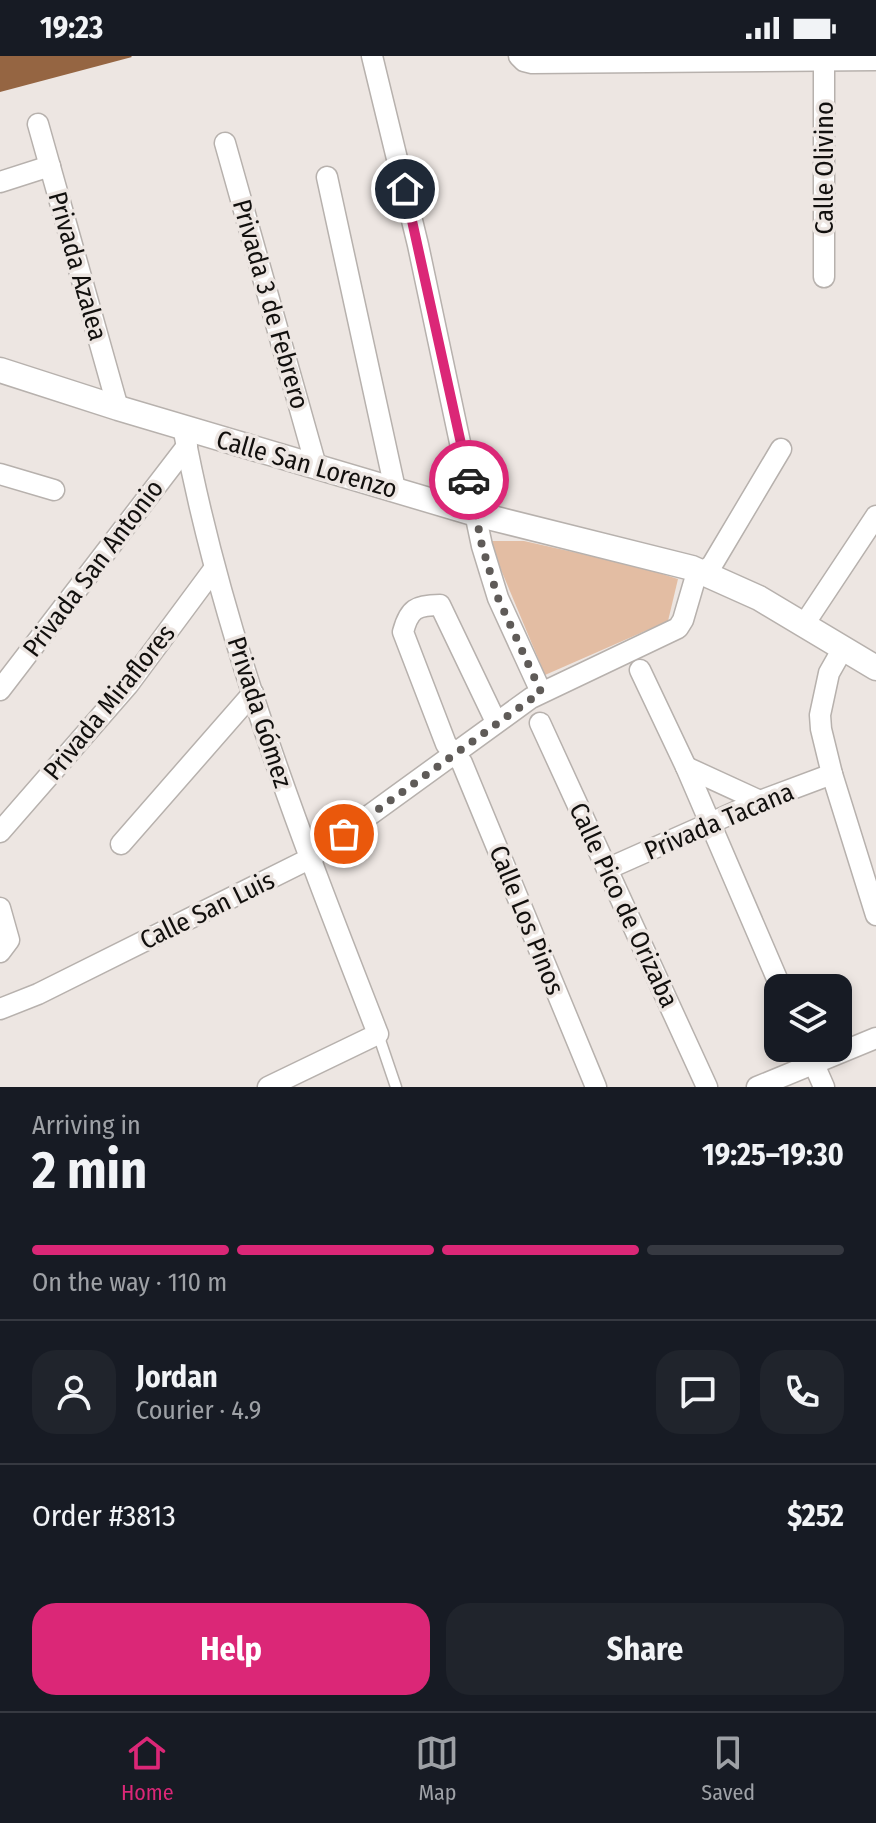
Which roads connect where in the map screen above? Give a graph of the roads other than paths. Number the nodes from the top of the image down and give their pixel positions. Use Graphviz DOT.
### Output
graph roads {
  1 [pos="372,56"];
  2 [pos="824,58"];
  3 [pos="522,59"];
  4 [pos="648,59"];
  5 [pos="876,60"];
  6 [pos="38,124"];
  7 [pos="225,143"];
  8 [pos="50,166"];
  9 [pos="327,177"];
  10 [pos="0,182"];
  11 [pos="824,277"];
  12 [pos="0,370"];
  13 [pos="118,408"];
  14 [pos="185,437"];
  15 [pos="781,449"];
  16 [pos="316,466"];
  17 [pos="0,474"];
  18 [pos="395,489"];
  19 [pos="54,490"];
  20 [pos="476,514"];
  21 [pos="876,516"];
  22 [pos="214,569"];
  23 [pos="703,572"];
  24 [pos="803,626"];
  25 [pos="842,650"];
  26 [pos="876,668"];
  27 [pos="640,670"];
  28 [pos="0,690"];
  29 [pos="541,692"];
  30 [pos="253,693"];
  31 [pos="496,722"];
  32 [pos="540,723"];
  33 [pos="455,754"];
  34 [pos="686,767"];
  35 [pos="832,774"];
  36 [pos="760,801"];
  37 [pos="709,824"];
  38 [pos="0,832"];
  39 [pos="121,844"];
  40 [pos="309,859"];
  41 [pos="607,869"];
  42 [pos="0,908"];
  43 [pos="876,915"];
  44 [pos="4,948"];
  45 [pos="775,974"];
  46 [pos="0,1009"];
  47 [pos="378,1034"];
  48 [pos="876,1038"];
  49 [pos="852,1045"];
  50 [pos="800,1062"];
  51 [pos="813,1062"];
  52 [pos="268,1087"];
  53 [pos="396,1087"];
  54 [pos="596,1087"];
  55 [pos="707,1087"];
  56 [pos="757,1087"];
  57 [pos="824,1087"];
  1 -- 20 [label="street"];
  2 -- 4 [label="street"];
  2 -- 5 [label="street"];
  2 -- 11 [label="street, Calle Olivino"];
  3 -- 4 [label="street"];
  6 -- 8 [label="street, Privada Azalea"];
  7 -- 16 [label="street, Privada 3 de Febrero"];
  8 -- 10 [label="street"];
  8 -- 13 [label="street, Privada Azalea"];
  9 -- 18 [label="street"];
  12 -- 13 [label="street, Calle San Lorenzo"];
  13 -- 14 [label="street, Calle San Lorenzo"];
  14 -- 16 [label="street, Calle San Lorenzo"];
  14 -- 22 [label="street, Privada Gómez"];
  14 -- 28 [label="street, Privada San Antonio"];
  15 -- 23 [label="street, Calle San Luis"];
  16 -- 18 [label="street, Calle San Lorenzo"];
  17 -- 19 [label="street"];
  18 -- 20 [label="street, Calle San Lorenzo"];
  20 -- 23 [label="street, Calle San Lorenzo"];
  20 -- 29 [label="street"];
  21 -- 24 [label="street"];
  22 -- 30 [label="street, Privada Gómez"];
  22 -- 38 [label="street, Privada Miraflores"];
  23 -- 24 [label="street, Calle San Lorenzo"];
  23 -- 29 [label="street, Calle San Luis"];
  24 -- 25 [label="street, Calle San Lorenzo"];
  25 -- 26 [label="street, Calle San Lorenzo"];
  25 -- 35 [label="street"];
  27 -- 34 [label="street"];
  29 -- 31 [label="street, Calle San Luis"];
  30 -- 39 [label="street"];
  30 -- 40 [label="street, Privada Gómez"];
  31 -- 33 [label="street, Calle San Luis"];
  31 -- 33 [label="street, Calle Los Pinos"];
  32 -- 41 [label="street, Calle Pico de Orizaba"];
  33 -- 40 [label="street, Calle San Luis"];
  33 -- 54 [label="street, Calle Los Pinos"];
  34 -- 36 [label="street"];
  34 -- 37 [label="street"];
  35 -- 36 [label="street, Privada Tacana"];
  35 -- 43 [label="street"];
  36 -- 37 [label="street, Privada Tacana"];
  37 -- 41 [label="street, Privada Tacana"];
  37 -- 45 [label="street"];
  40 -- 46 [label="street, Calle San Luis"];
  40 -- 47 [label="street, Privada Gómez"];
  41 -- 55 [label="street, Calle Pico de Orizaba"];
  42 -- 44 [label="street"];
  47 -- 52 [label="street"];
  47 -- 53 [label="lane, Privada Gómez"];
  48 -- 49 [label="street"];
  50 -- 56 [label="street"];
  51 -- 57 [label="street"];
}
